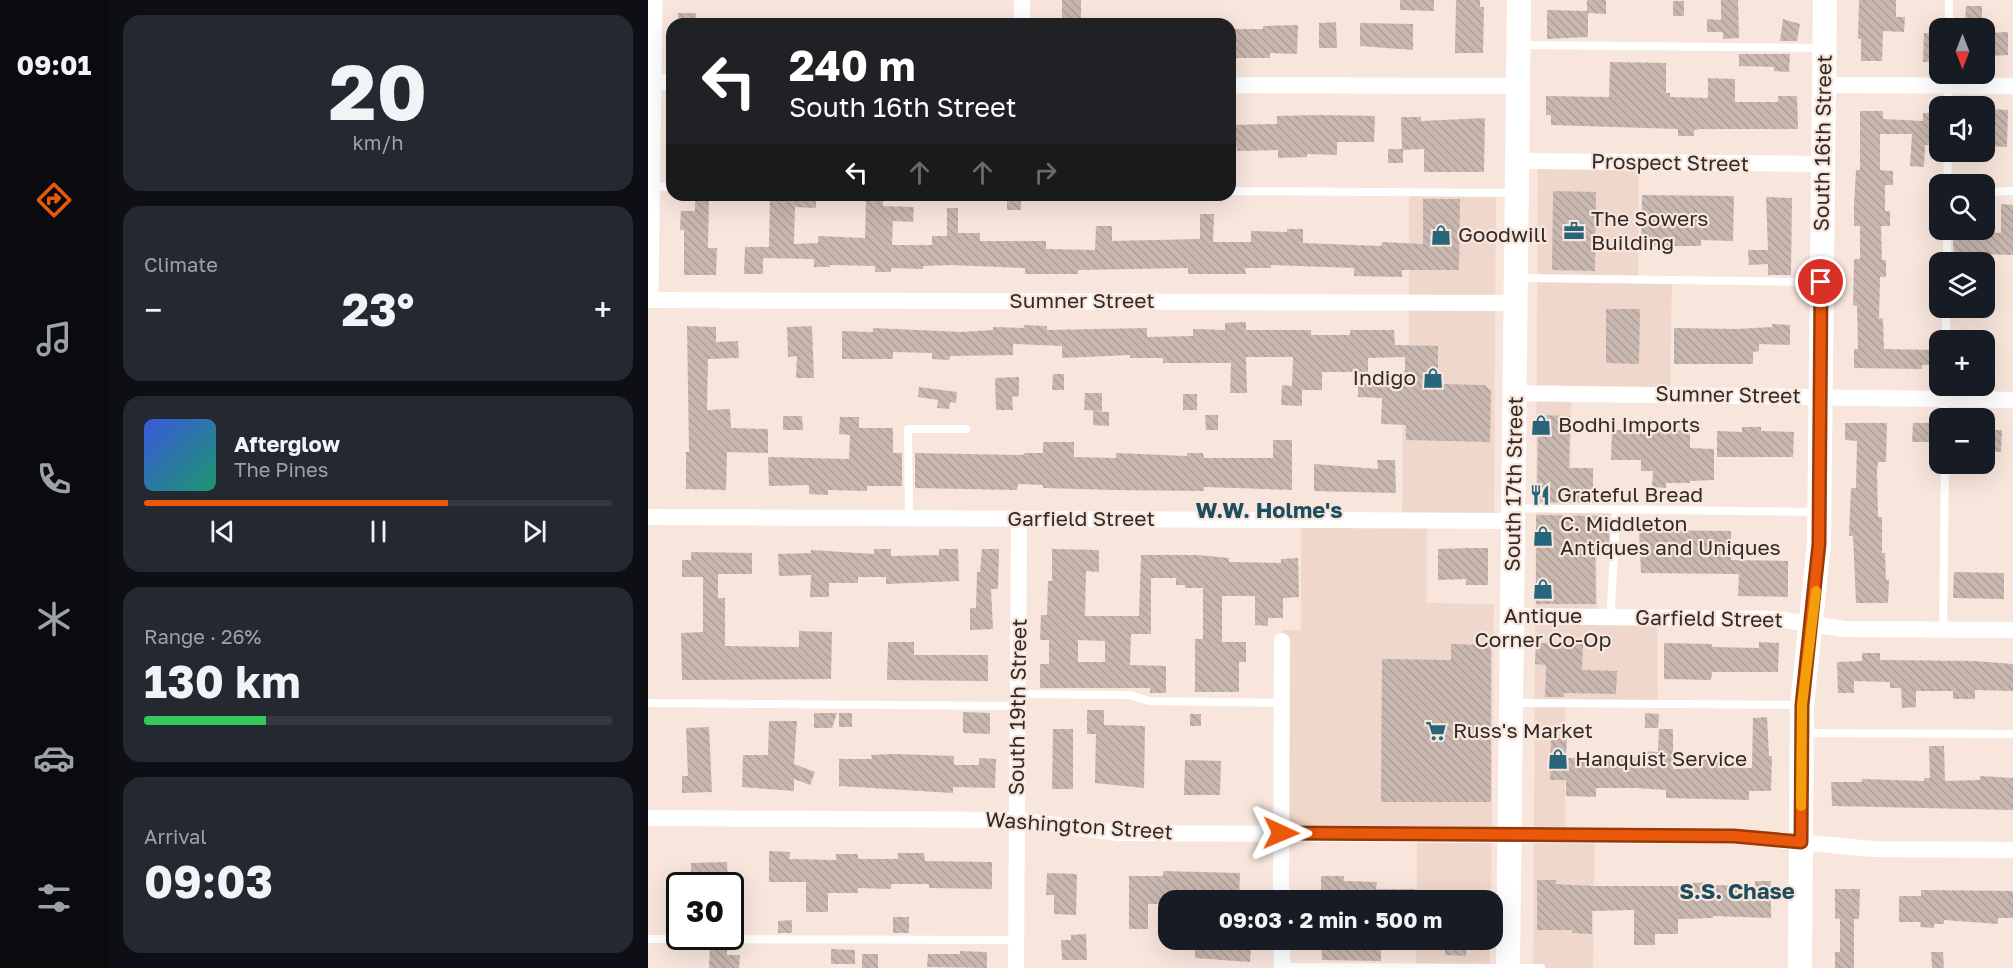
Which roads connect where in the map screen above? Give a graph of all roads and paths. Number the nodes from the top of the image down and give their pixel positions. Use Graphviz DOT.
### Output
graph roads {
  1 [pos="652,0"];
  2 [pos="1022,0"];
  3 [pos="1519,0"];
  4 [pos="1825,0"];
  5 [pos="1950,0"];
  6 [pos="1022,18"];
  7 [pos="1949,18"];
  8 [pos="1519,45"];
  9 [pos="1825,48"];
  10 [pos="1929,80"];
  11 [pos="650,82"];
  12 [pos="666,82"];
  13 [pos="1994,84"];
  14 [pos="1236,85"];
  15 [pos="1824,85"];
  16 [pos="1518,86"];
  17 [pos="2013,86"];
  18 [pos="1518,161"];
  19 [pos="1823,164"];
  20 [pos="649,187"];
  21 [pos="666,187"];
  22 [pos="1236,191"];
  23 [pos="1995,192"];
  24 [pos="2013,192"];
  25 [pos="1517,193"];
  26 [pos="649,220"];
  27 [pos="1516,278"];
  28 [pos="1821,282"];
  29 [pos="648,291"];
  30 [pos="648,300"];
  31 [pos="1516,303"];
  32 [pos="1515,393"];
  33 [pos="1929,393"];
  34 [pos="1820,396"];
  35 [pos="1979,396"];
  36 [pos="2013,400"];
  37 [pos="966,429"];
  38 [pos="1945,474"];
  39 [pos="1616,510"];
  40 [pos="1819,512"];
  41 [pos="1514,514"];
  42 [pos="648,517"];
  43 [pos="909,518"];
  44 [pos="1020,519"];
  45 [pos="1513,616"];
  46 [pos="1611,617"];
  47 [pos="1811,624"];
  48 [pos="1942,630"];
  49 [pos="2013,630"];
  50 [pos="1282,641"];
  51 [pos="1018,700"];
  52 [pos="648,703"];
  53 [pos="1282,703"];
  54 [pos="1512,703"];
  55 [pos="1802,705"];
  56 [pos="1802,733"];
  57 [pos="2013,734"];
  58 [pos="648,818"];
  59 [pos="1017,820"];
  60 [pos="1281,833"];
  61 [pos="1510,834"];
  62 [pos="1801,842"];
  63 [pos="2013,850"];
  64 [pos="1281,890"];
  65 [pos="648,939"];
  66 [pos="1016,940"];
  67 [pos="1282,950"];
  68 [pos="1282,967"];
  69 [pos="1016,968"];
  70 [pos="1508,968"];
  71 [pos="1541,968"];
  72 [pos="1800,968"];
  1 -- 11 [label="street"];
  2 -- 6 [label="street"];
  3 -- 8 [label="main road, South 17th Street"];
  4 -- 9 [label="main road, South 16th Street"];
  5 -- 7 [label="lane"];
  8 -- 9 [label="lane"];
  8 -- 16 [label="main road, South 17th Street"];
  9 -- 15 [label="main road, South 16th Street"];
  10 -- 15 [label="street"];
  11 -- 12 [label="street"];
  11 -- 20 [label="street"];
  13 -- 17 [label="street"];
  14 -- 16 [label="street"];
  15 -- 19 [label="main road, South 16th Street"];
  16 -- 18 [label="main road, South 17th Street"];
  18 -- 19 [label="street, Prospect Street"];
  18 -- 25 [label="main road, South 17th Street"];
  19 -- 28 [label="main road, South 16th Street"];
  20 -- 21 [label="lane"];
  20 -- 26 [label="street"];
  22 -- 25 [label="lane"];
  23 -- 24 [label="lane"];
  25 -- 27 [label="main road, South 17th Street"];
  26 -- 29 [label="street"];
  27 -- 28 [label="lane"];
  27 -- 31 [label="main road, South 17th Street"];
  28 -- 34 [label="main road, South 16th Street"];
  30 -- 31 [label="street, Sumner Street"];
  31 -- 32 [label="main road, South 17th Street"];
  32 -- 34 [label="street, Sumner Street"];
  32 -- 41 [label="main road, South 17th Street"];
  33 -- 34 [label="street, Sumner Street"];
  34 -- 40 [label="main road, South 16th Street"];
  35 -- 36 [label="street, Sumner Street"];
  37 -- 43 [label="lane"];
  38 -- 48 [label="lane"];
  39 -- 40 [label="lane"];
  39 -- 41 [label="lane"];
  39 -- 46 [label="lane"];
  40 -- 47 [label="main road, South 16th Street"];
  41 -- 44 [label="street, Garfield Street"];
  41 -- 45 [label="main road, South 17th Street"];
  42 -- 43 [label="street, Garfield Street"];
  43 -- 44 [label="street, Garfield Street"];
  44 -- 51 [label="street, South 19th Street"];
  45 -- 46 [label="street, Garfield Street"];
  45 -- 54 [label="main road, South 17th Street"];
  46 -- 47 [label="street, Garfield Street"];
  47 -- 48 [label="street, Garfield Street"];
  47 -- 55 [label="main road, South 16th Street"];
  48 -- 49 [label="street, Garfield Street"];
  50 -- 53 [label="street"];
  51 -- 52 [label="lane"];
  51 -- 53 [label="lane"];
  51 -- 59 [label="street, South 19th Street"];
  53 -- 60 [label="street"];
  54 -- 55 [label="lane"];
  54 -- 61 [label="main road, South 17th Street"];
  55 -- 56 [label="main road, South 16th Street"];
  56 -- 57 [label="lane"];
  56 -- 62 [label="main road, South 16th Street"];
  58 -- 59 [label="street, Washington Street"];
  59 -- 60 [label="street, Washington Street"];
  59 -- 66 [label="street, South 19th Street"];
  60 -- 61 [label="street, Washington Street"];
  60 -- 64 [label="street"];
  61 -- 62 [label="street, Washington Street"];
  61 -- 70 [label="main road, South 17th Street"];
  62 -- 63 [label="street, Washington Street"];
  62 -- 72 [label="main road, South 16th Street"];
  65 -- 66 [label="lane"];
  66 -- 69 [label="street, South 19th Street"];
  67 -- 68 [label="street"];
  68 -- 70 [label="lane"];
  70 -- 71 [label="lane"];
}
